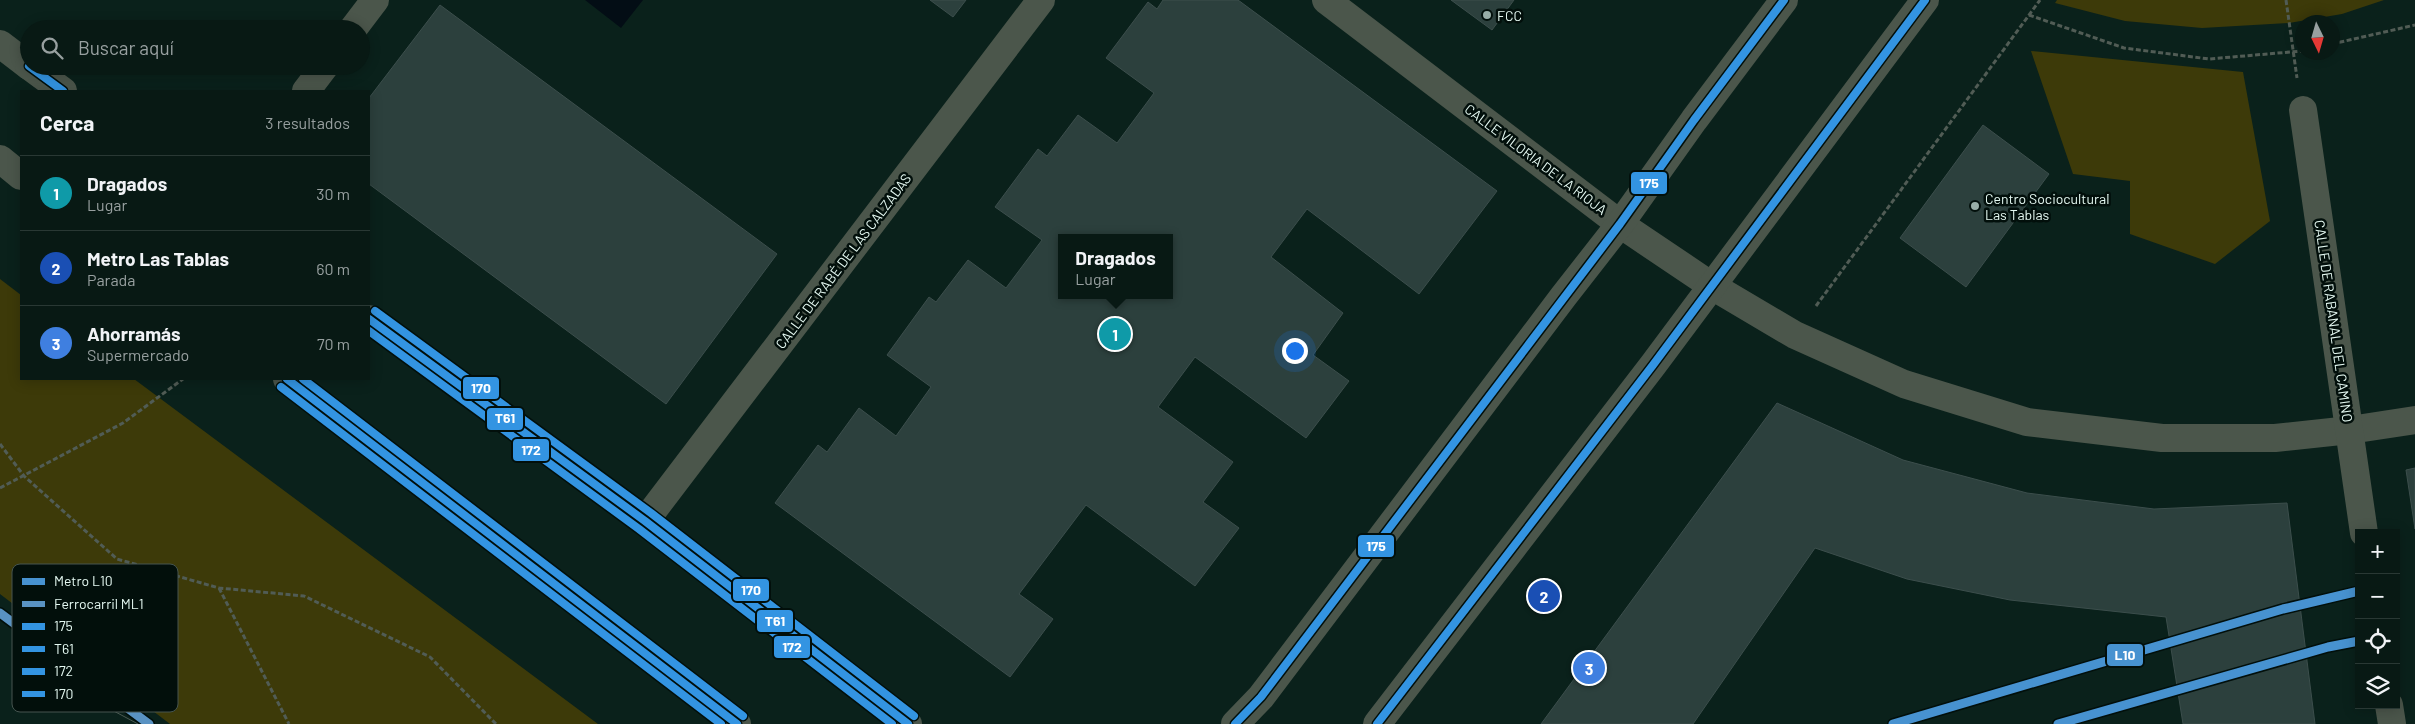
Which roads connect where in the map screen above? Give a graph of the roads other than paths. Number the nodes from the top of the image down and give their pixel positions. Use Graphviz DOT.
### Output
graph roads {
  1 [pos="374,0"];
  2 [pos="1041,0"];
  3 [pos="1326,0"];
  4 [pos="1784,0"];
  5 [pos="1925,0"];
  6 [pos="360,20"];
  7 [pos="0,44"];
  8 [pos="20,59"];
  9 [pos="41,75"];
  10 [pos="318,75"];
  11 [pos="62,90"];
  12 [pos="307,90"];
  13 [pos="2303,110"];
  14 [pos="0,159"];
  15 [pos="20,175"];
  16 [pos="1620,224"];
  17 [pos="1712,286"];
  18 [pos="370,320"];
  19 [pos="288,380"];
  20 [pos="2415,420"];
  21 [pos="2350,430"];
  22 [pos="645,521"];
  23 [pos="2363,529"];
  24 [pos="2390,709"];
  25 [pos="737,724"];
  26 [pos="908,724"];
  27 [pos="1235,724"];
  28 [pos="1377,724"];
  29 [pos="2392,724"];
  1 -- 6 [label="street"];
  2 -- 22 [label="street, CALLE DE RABÉ DE LAS CALZADAS"];
  3 -- 16 [label="street, CALLE VILORIA DE LA RIOJA"];
  4 -- 16 [label="street"];
  5 -- 17 [label="street"];
  7 -- 8 [label="street"];
  9 -- 11 [label="street"];
  10 -- 12 [label="street"];
  13 -- 21 [label="street, CALLE DE RABANAL DEL CAMINO"];
  14 -- 15 [label="street"];
  16 -- 17 [label="street, CALLE VILORIA DE LA RIOJA"];
  16 -- 27 [label="street"];
  17 -- 21 [label="street, CALLE VILORIA DE LA RIOJA"];
  17 -- 28 [label="street"];
  18 -- 22 [label="street"];
  19 -- 25 [label="street"];
  20 -- 21 [label="street, CALLE VILORIA DE LA RIOJA"];
  21 -- 23 [label="street, CALLE DE RABANAL DEL CAMINO"];
  22 -- 26 [label="street"];
  24 -- 29 [label="street"];
}
